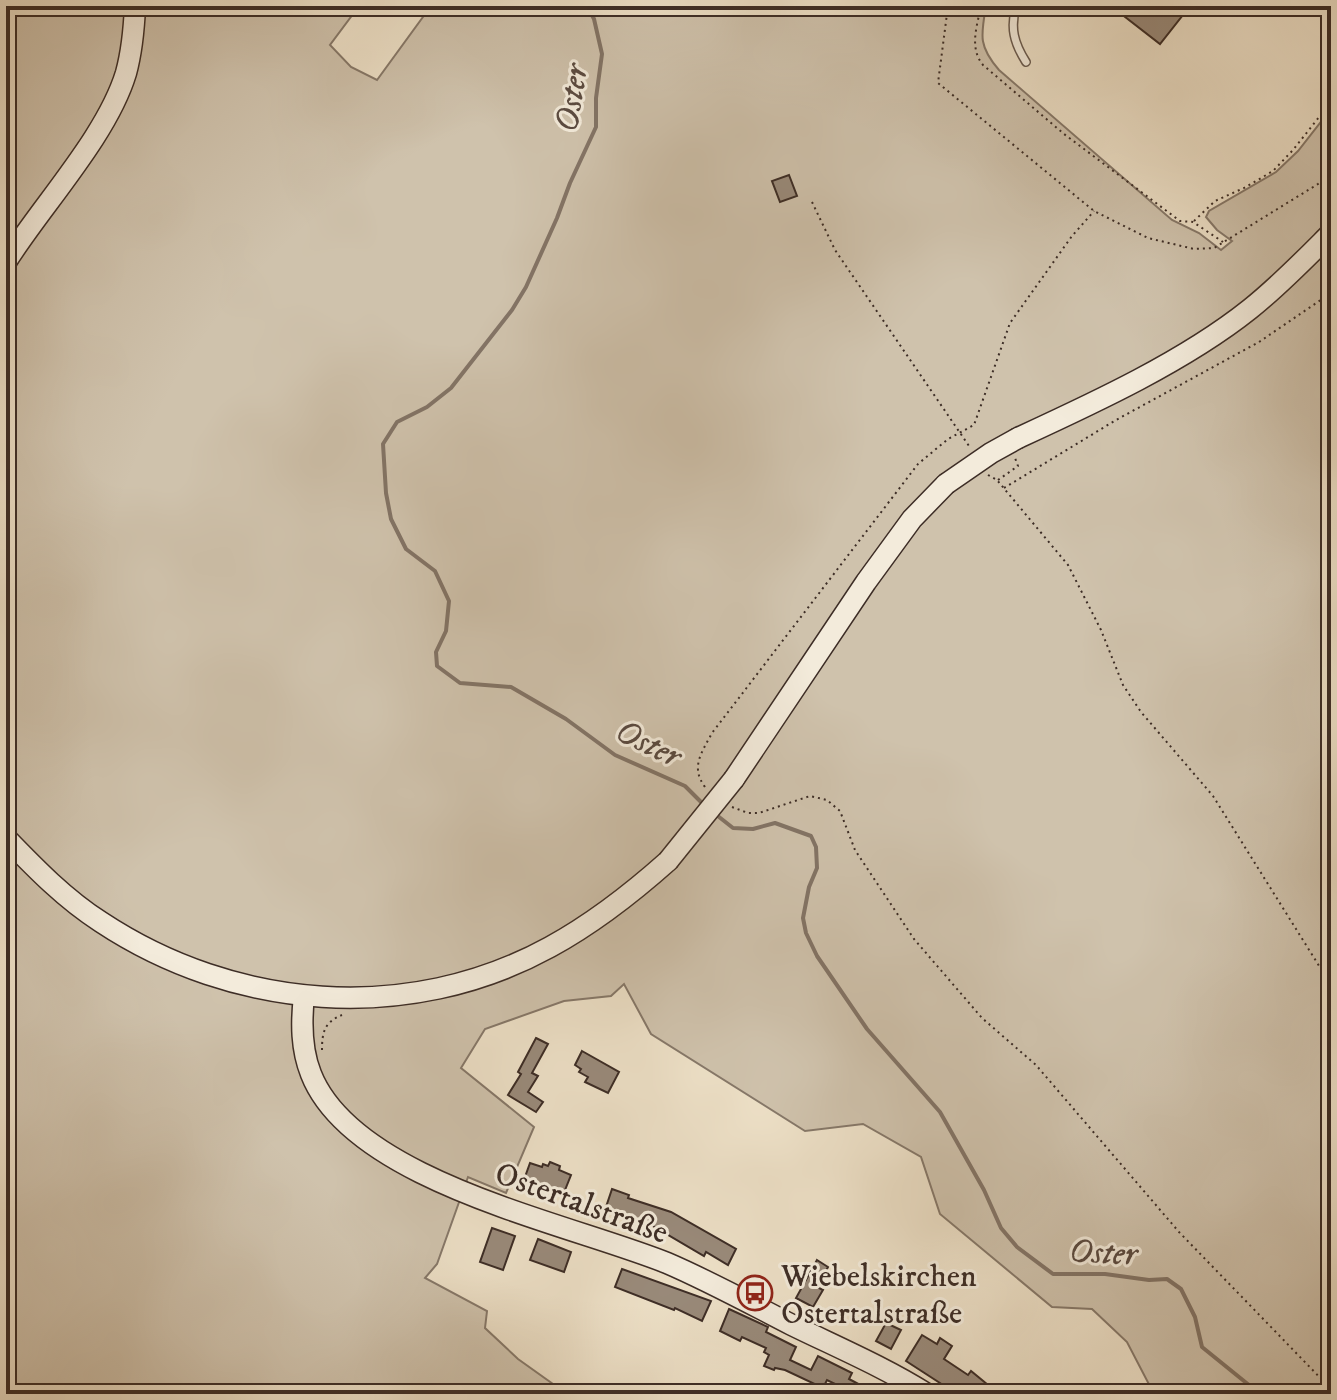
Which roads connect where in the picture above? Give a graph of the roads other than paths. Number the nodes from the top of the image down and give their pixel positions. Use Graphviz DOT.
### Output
graph roads {
  1 [pos="135,6"];
  2 [pos="1016,6"];
  3 [pos="1026,62"];
  4 [pos="1331,233"];
  5 [pos="6,262"];
  6 [pos="6,838"];
  7 [pos="304,996"];
  8 [pos="927,1394"];
  1 -- 5 [label="main road"];
  2 -- 3 [label="lane"];
  4 -- 7 [label="main road, bridge"];
  6 -- 7 [label="main road"];
  7 -- 8 [label="main road, Ostertalstraße"];
}
